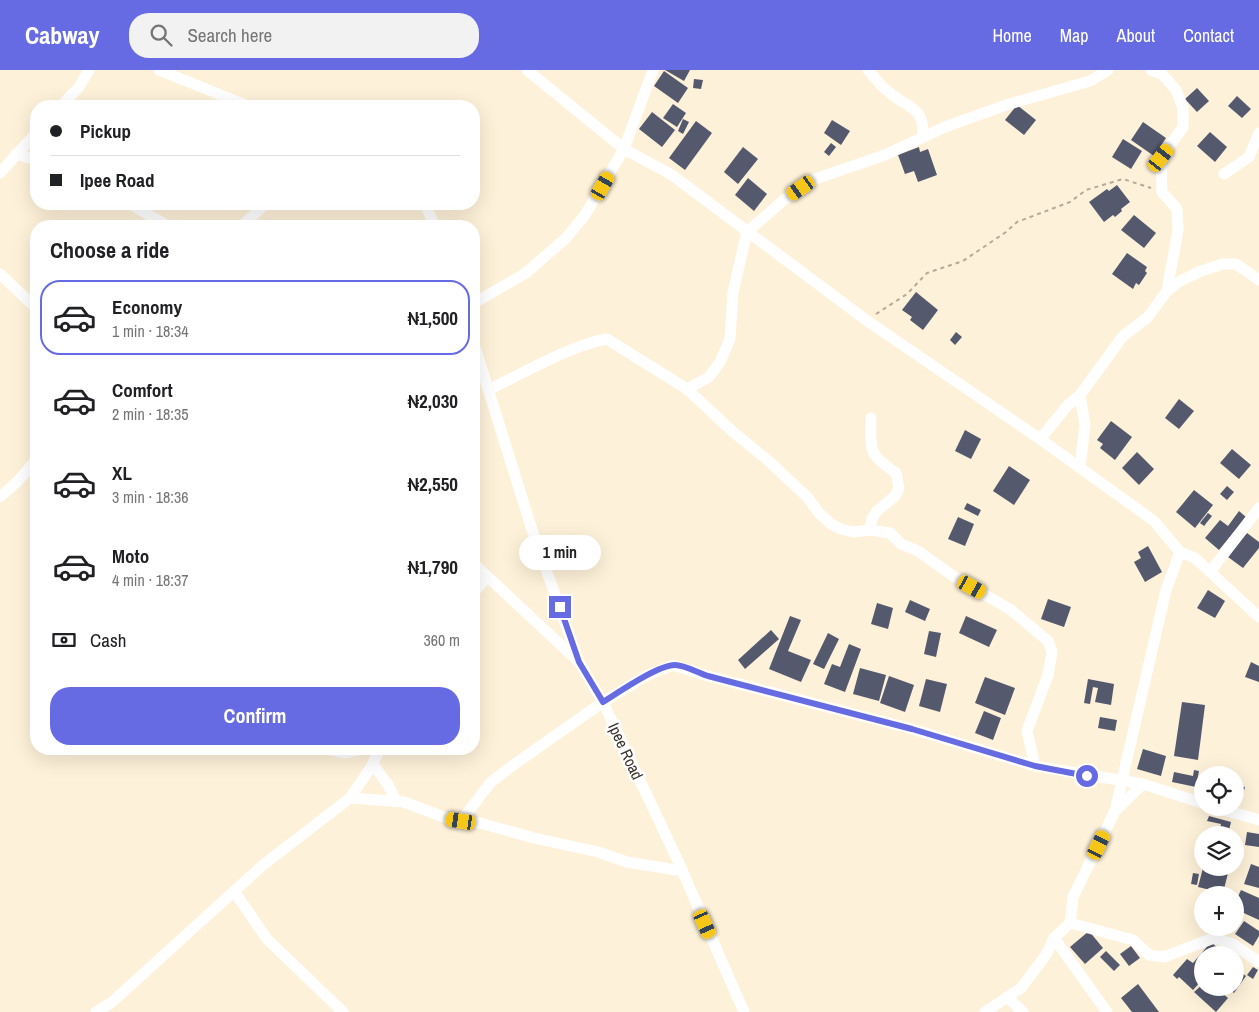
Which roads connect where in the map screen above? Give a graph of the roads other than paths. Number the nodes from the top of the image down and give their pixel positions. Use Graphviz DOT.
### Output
graph roads {
  1 [pos="89,70"];
  2 [pos="159,70"];
  3 [pos="526,70"];
  4 [pos="653,70"];
  5 [pos="868,70"];
  6 [pos="1108,70"];
  7 [pos="1151,70"];
  8 [pos="66,100"];
  9 [pos="233,100"];
  10 [pos="1259,133"];
  11 [pos="923,136"];
  12 [pos="30,139"];
  13 [pos="624,149"];
  14 [pos="16,154"];
  15 [pos="30,158"];
  16 [pos="0,174"];
  17 [pos="1224,174"];
  18 [pos="140,210"];
  19 [pos="259,210"];
  20 [pos="158,220"];
  21 [pos="248,220"];
  22 [pos="747,232"];
  23 [pos="0,274"];
  24 [pos="1259,280"];
  25 [pos="1167,291"];
  26 [pos="480,300"];
  27 [pos="30,302"];
  28 [pos="480,369"];
  29 [pos="488,390"];
  30 [pos="687,390"];
  31 [pos="1080,395"];
  32 [pos="870,418"];
  33 [pos="1040,439"];
  34 [pos="30,467"];
  35 [pos="1080,467"];
  36 [pos="0,497"];
  37 [pos="1259,508"];
  38 [pos="870,530"];
  39 [pos="1180,552"];
  40 [pos="480,570"];
  41 [pos="1210,572"];
  42 [pos="487,577"];
  43 [pos="480,585"];
  44 [pos="1259,617"];
  45 [pos="579,662"];
  46 [pos="603,702"];
  47 [pos="377,755"];
  48 [pos="373,764"];
  49 [pos="1035,766"];
  50 [pos="1122,782"];
  51 [pos="1143,784"];
  52 [pos="350,798"];
  53 [pos="1194,800"];
  54 [pos="396,801"];
  55 [pos="1116,811"];
  56 [pos="1244,816"];
  57 [pos="1259,820"];
  58 [pos="461,821"];
  59 [pos="682,871"];
  60 [pos="234,891"];
  61 [pos="1070,923"];
  62 [pos="1054,938"];
  63 [pos="1258,959"];
  64 [pos="1007,997"];
  65 [pos="115,1007"];
  66 [pos="96,1012"];
  67 [pos="343,1012"];
  68 [pos="744,1012"];
  69 [pos="985,1012"];
  70 [pos="1023,1012"];
  71 [pos="1107,1012"];
  1 -- 8 [label="street"];
  2 -- 9 [label="street"];
  3 -- 13 [label="street"];
  4 -- 13 [label="street"];
  5 -- 11 [label="street"];
  6 -- 11 [label="street"];
  7 -- 25 [label="street"];
  10 -- 17 [label="street"];
  11 -- 22 [label="street"];
  12 -- 14 [label="street"];
  13 -- 22 [label="street"];
  13 -- 26 [label="street"];
  14 -- 15 [label="street"];
  14 -- 16 [label="street"];
  18 -- 20 [label="street"];
  19 -- 21 [label="street"];
  22 -- 30 [label="street"];
  22 -- 33 [label="street"];
  23 -- 27 [label="street"];
  24 -- 25 [label="street"];
  25 -- 31 [label="street"];
  28 -- 29 [label="street, Ipee Road"];
  29 -- 30 [label="street"];
  29 -- 45 [label="street, Ipee Road"];
  30 -- 38 [label="street"];
  31 -- 33 [label="street"];
  31 -- 35 [label="street"];
  32 -- 38 [label="street"];
  33 -- 35 [label="street"];
  34 -- 36 [label="street"];
  35 -- 39 [label="street"];
  37 -- 41 [label="street"];
  38 -- 49 [label="street"];
  39 -- 41 [label="street"];
  39 -- 50 [label="street"];
  40 -- 42 [label="street"];
  41 -- 44 [label="street"];
  42 -- 43 [label="street"];
  42 -- 45 [label="street"];
  45 -- 46 [label="street, Ipee Road"];
  46 -- 49 [label="street"];
  46 -- 58 [label="street"];
  46 -- 59 [label="street, Ipee Road"];
  47 -- 48 [label="street"];
  48 -- 52 [label="street"];
  48 -- 54 [label="street"];
  49 -- 50 [label="street"];
  50 -- 51 [label="street"];
  50 -- 55 [label="street"];
  51 -- 53 [label="street"];
  51 -- 55 [label="street"];
  52 -- 54 [label="street"];
  52 -- 60 [label="street"];
  54 -- 58 [label="street"];
  55 -- 61 [label="street"];
  56 -- 57 [label="street"];
  58 -- 59 [label="street"];
  59 -- 68 [label="street, Ipee Road"];
  60 -- 65 [label="street"];
  60 -- 67 [label="street"];
  61 -- 62 [label="street"];
  61 -- 63 [label="street"];
  62 -- 64 [label="street"];
  62 -- 71 [label="street"];
  64 -- 69 [label="street"];
  64 -- 70 [label="street"];
  65 -- 66 [label="street"];
}
